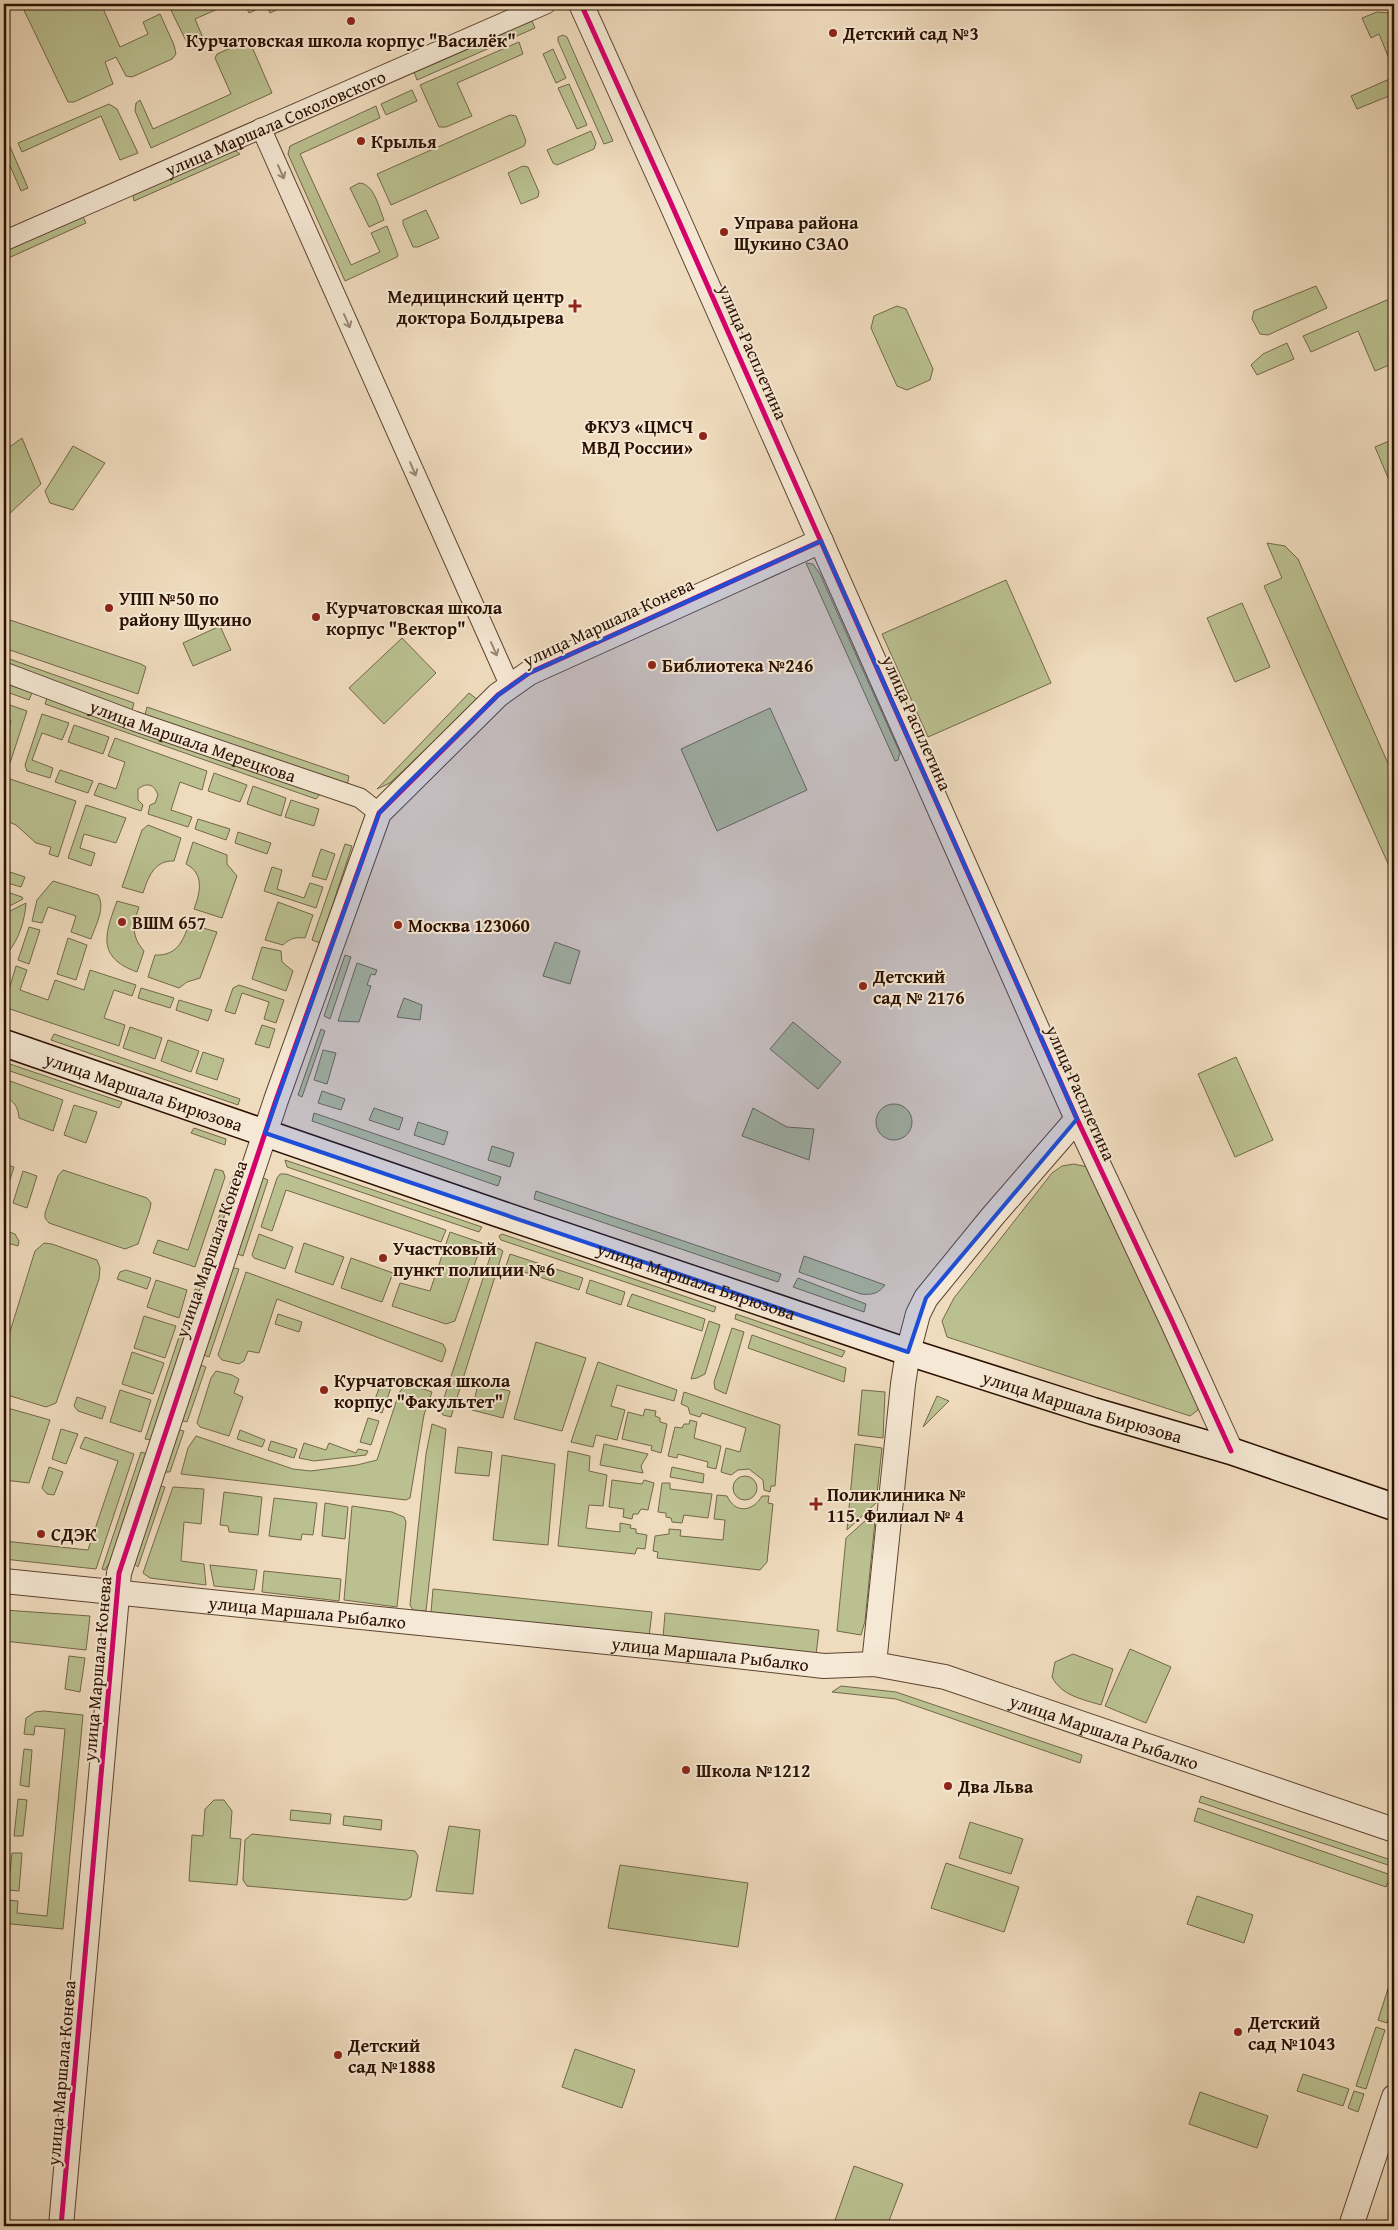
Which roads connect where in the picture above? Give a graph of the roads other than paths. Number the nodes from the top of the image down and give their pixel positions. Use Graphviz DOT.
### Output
graph roads {
  1 [pos="546,4"];
  2 [pos="581,4"];
  3 [pos="261,128"];
  4 [pos="4,240"];
  5 [pos="821,541"];
  6 [pos="4,672"];
  7 [pos="510,686"];
  8 [pos="379,814"];
  9 [pos="4,1042"];
  10 [pos="1077,1119"];
  11 [pos="265,1133"];
  12 [pos="908,1352"];
  13 [pos="1231,1451"];
  14 [pos="1394,1507"];
  15 [pos="4,1581"];
  16 [pos="118,1593"];
  17 [pos="874,1664"];
  18 [pos="1394,1830"];
  19 [pos="1394,2097"];
  20 [pos="61,2226"];
  21 [pos="1351,2226"];
  1 -- 3 [label="street, улица Маршала Соколовского"];
  2 -- 5 [label="street, улица Расплетина"];
  3 -- 4 [label="street, улица Маршала Соколовского"];
  3 -- 7 [label="street, one-way"];
  5 -- 7 [label="street, улица Маршала Конева"];
  5 -- 10 [label="street, улица Расплетина"];
  6 -- 8 [label="street, улица Маршала Мерецкова"];
  7 -- 8 [label="street, улица Маршала Конева"];
  8 -- 11 [label="street, улица Маршала Конева"];
  9 -- 11 [label="main road, улица Маршала Бирюзова"];
  10 -- 12 [label="street"];
  10 -- 13 [label="street, улица Расплетина"];
  11 -- 12 [label="main road, улица Маршала Бирюзова"];
  11 -- 16 [label="street, улица Маршала Конева"];
  12 -- 13 [label="main road, улица Маршала Бирюзова"];
  12 -- 17 [label="street"];
  13 -- 14 [label="main road, улица Маршала Бирюзова"];
  15 -- 16 [label="street, улица Маршала Рыбалко"];
  16 -- 17 [label="street, улица Маршала Рыбалко"];
  16 -- 20 [label="street, улица Маршала Конева"];
  17 -- 18 [label="street, улица Маршала Рыбалко"];
  19 -- 21 [label="street"];
}
